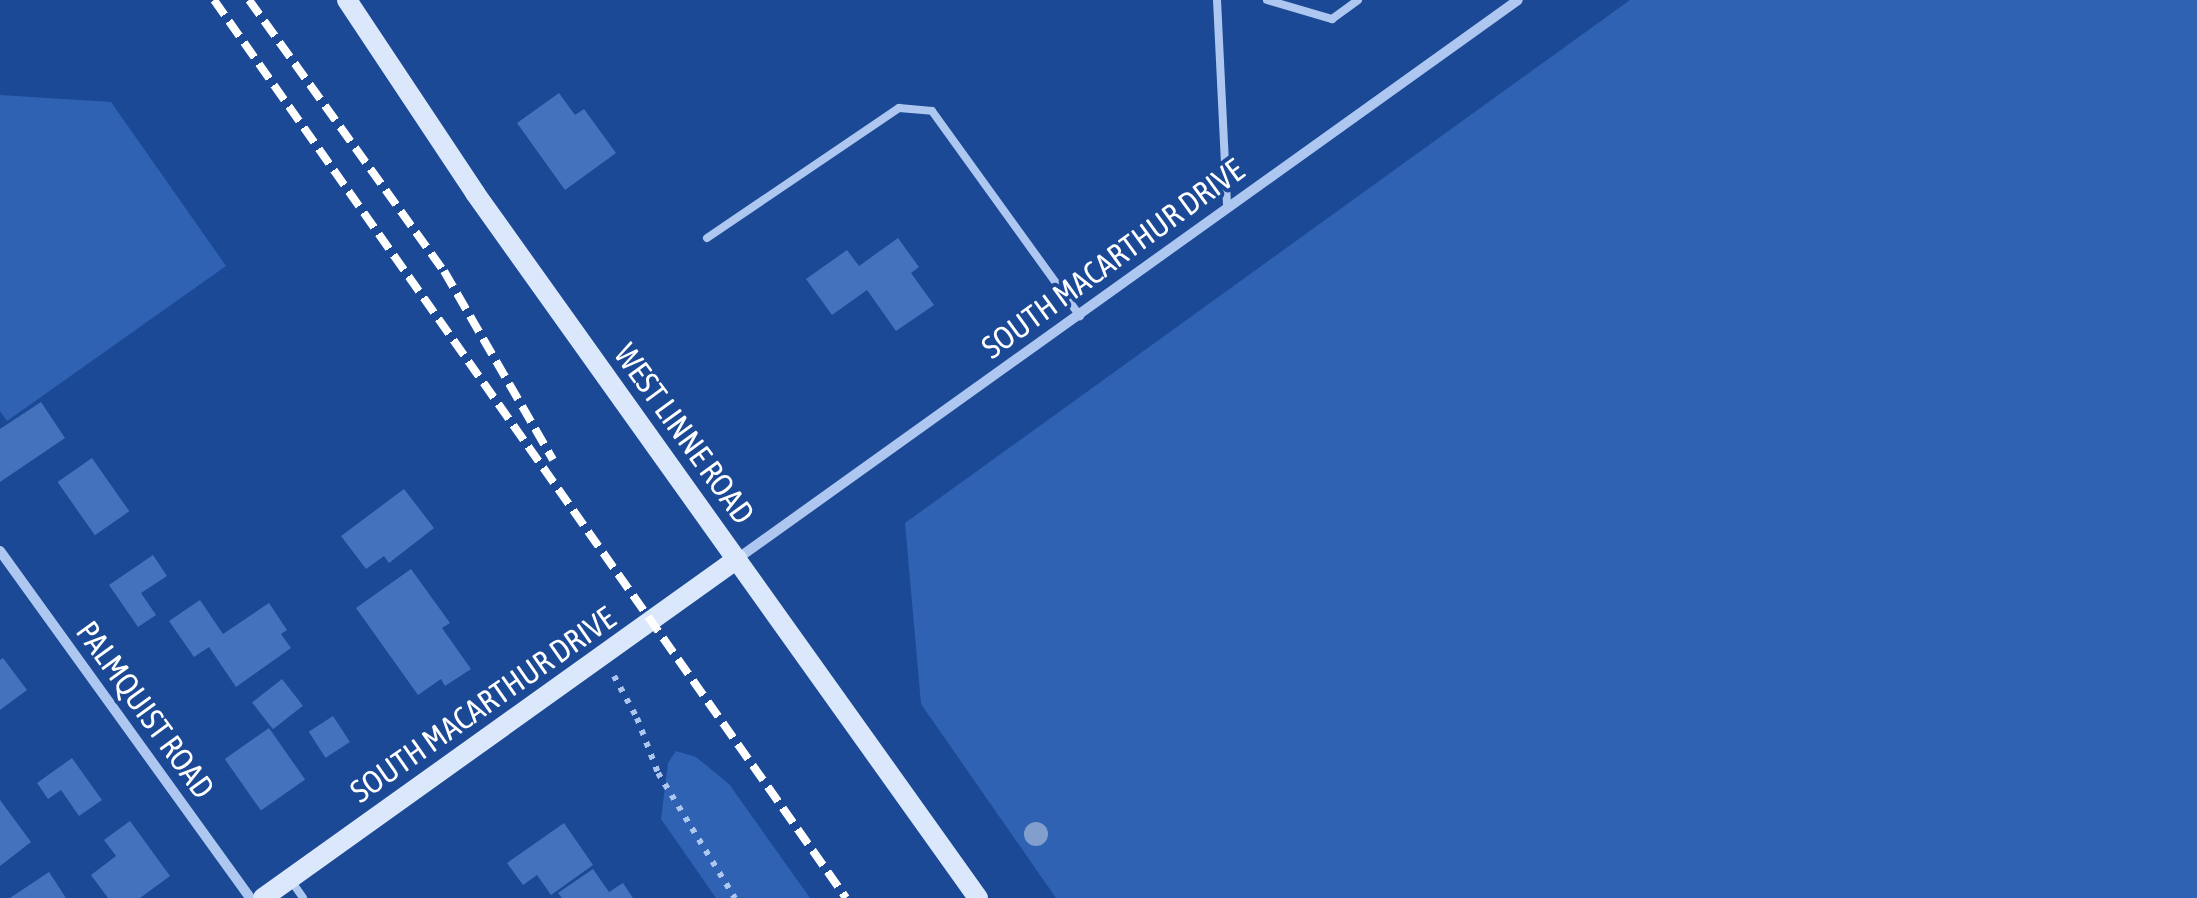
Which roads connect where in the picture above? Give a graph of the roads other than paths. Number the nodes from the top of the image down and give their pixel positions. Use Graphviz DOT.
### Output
graph roads {
  1 [pos="348,0"];
  2 [pos="1217,0"];
  3 [pos="1267,0"];
  4 [pos="1358,0"];
  5 [pos="1518,0"];
  6 [pos="1226,207"];
  7 [pos="707,238"];
  8 [pos="1080,316"];
  9 [pos="0,551"];
  10 [pos="737,558"];
  11 [pos="289,878"];
  12 [pos="250,898"];
  13 [pos="262,898"];
  14 [pos="303,898"];
  15 [pos="978,898"];
  1 -- 10 [label="street, WEST LINNE ROAD"];
  2 -- 6 [label="lane"];
  3 -- 4 [label="lane"];
  5 -- 6 [label="street, SOUTH MACARTHUR DRIVE"];
  6 -- 8 [label="street, SOUTH MACARTHUR DRIVE"];
  7 -- 8 [label="lane"];
  8 -- 10 [label="street, SOUTH MACARTHUR DRIVE"];
  9 -- 12 [label="street, PALMQUIST ROAD"];
  10 -- 11 [label="street, SOUTH MACARTHUR DRIVE"];
  10 -- 15 [label="street, WEST LINNE ROAD"];
  11 -- 13 [label="street, SOUTH MACARTHUR DRIVE"];
  11 -- 14 [label="lane"];
}
